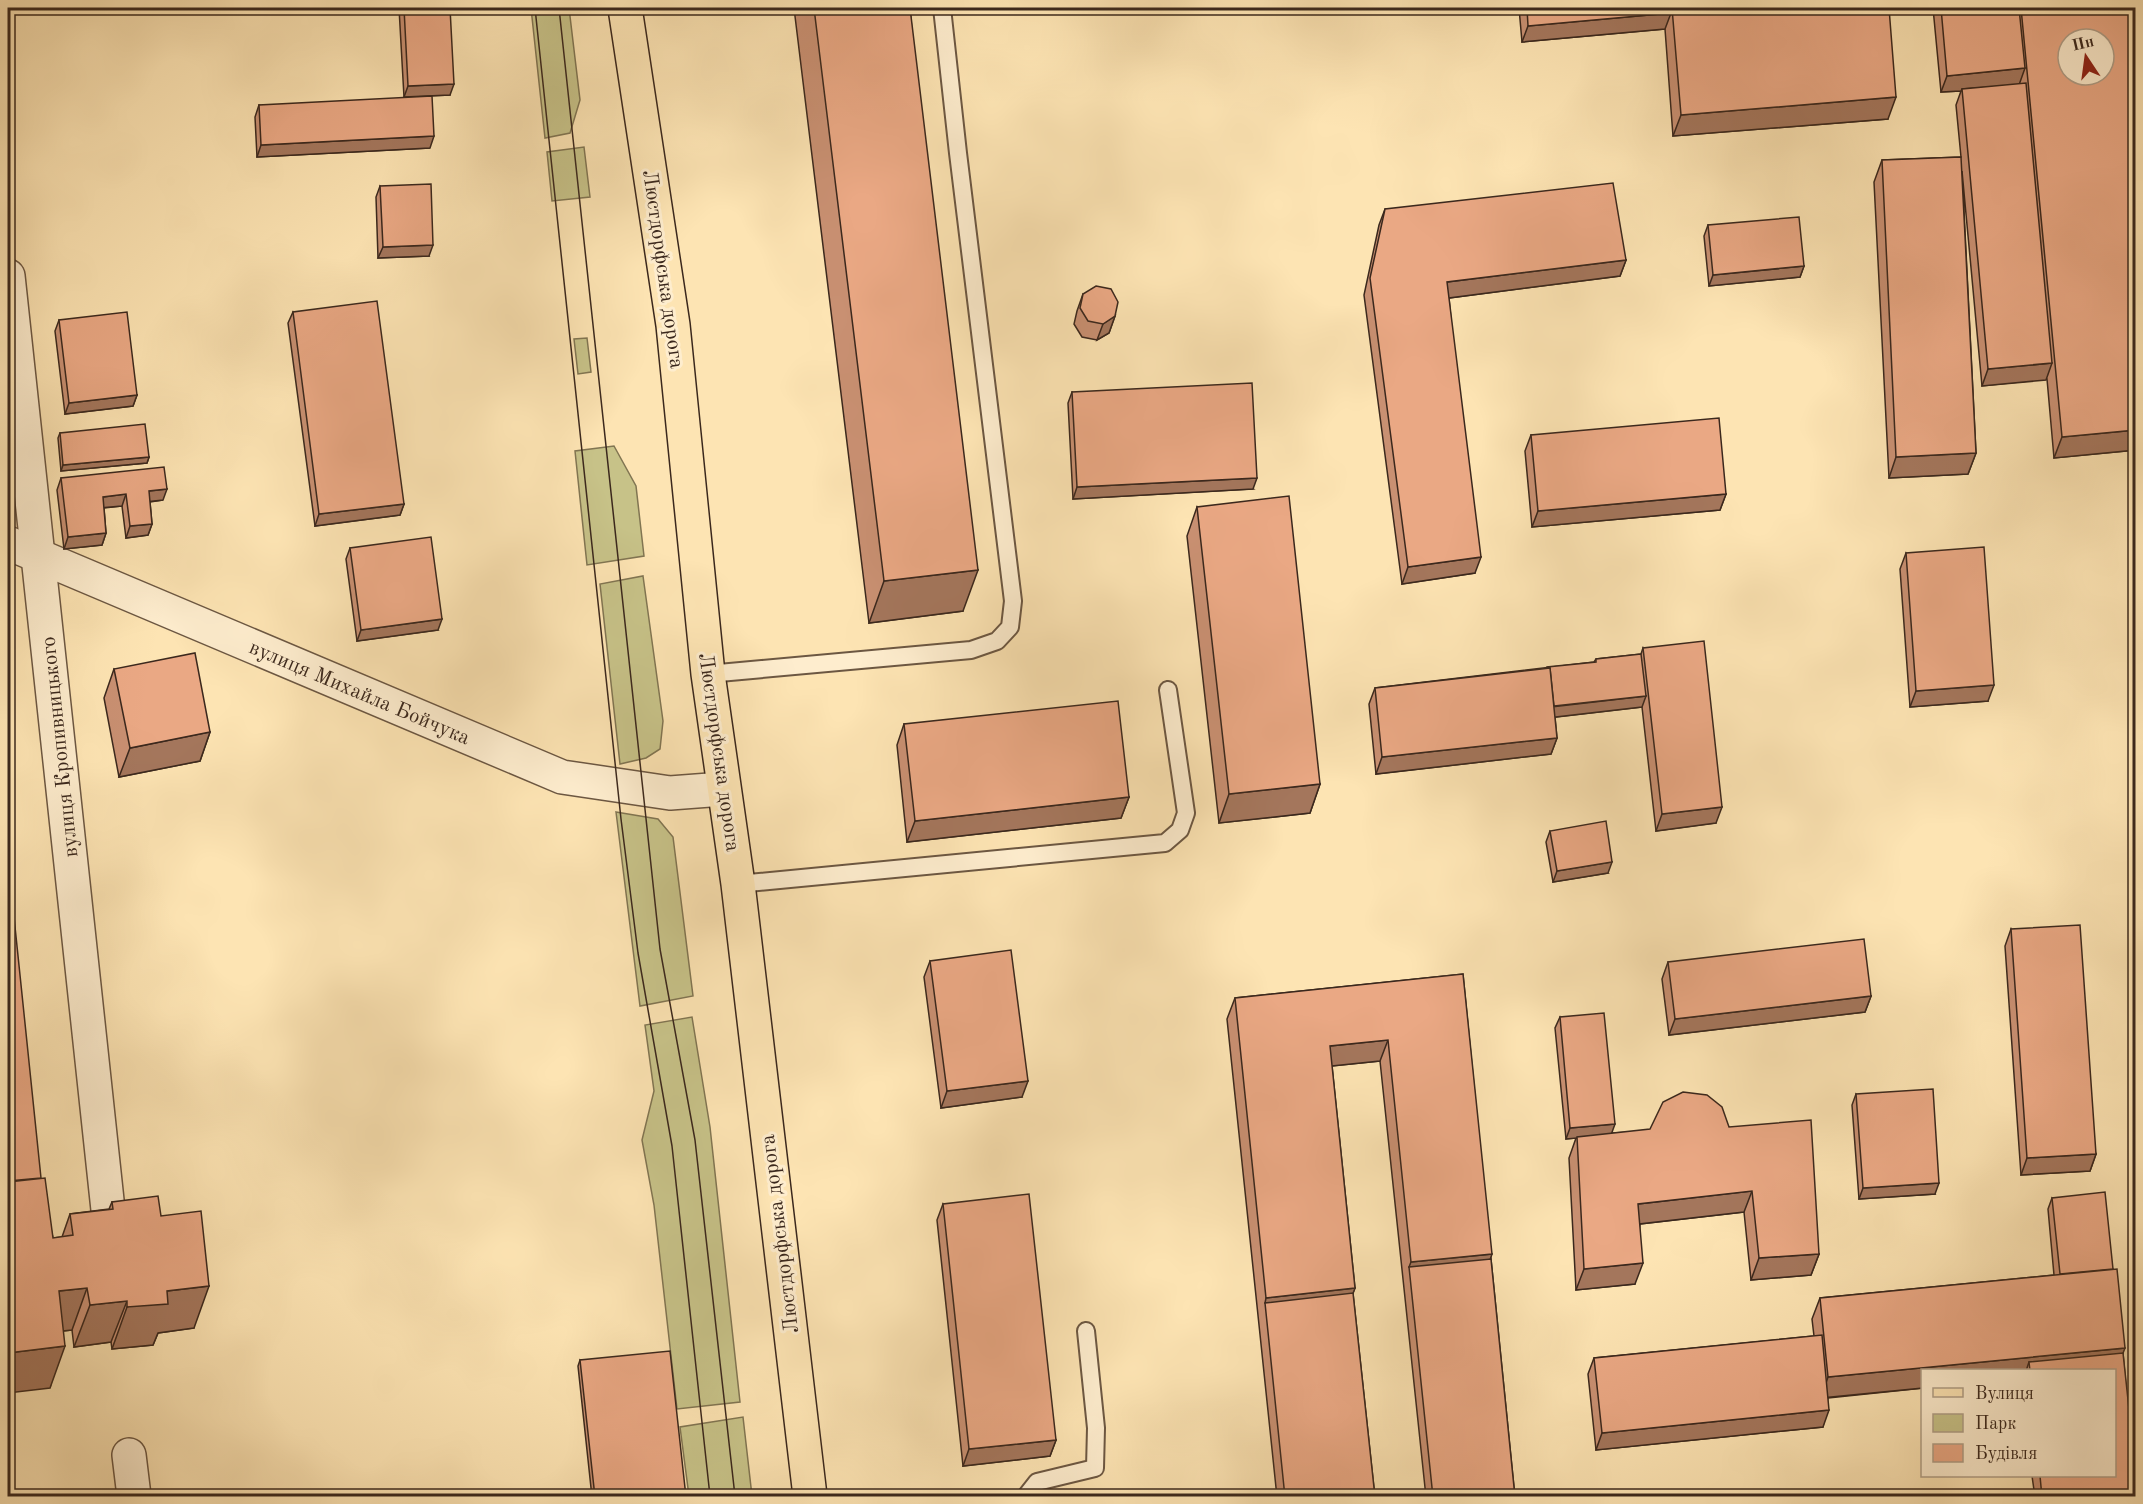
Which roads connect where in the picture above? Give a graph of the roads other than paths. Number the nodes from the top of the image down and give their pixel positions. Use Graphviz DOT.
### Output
graph roads {
  1 [pos="625,8"];
  2 [pos="942,8"];
  3 [pos="8,276"];
  4 [pos="8,543"];
  5 [pos="39,556"];
  6 [pos="708,674"];
  7 [pos="1168,690"];
  8 [pos="723,789"];
  9 [pos="738,884"];
  10 [pos="109,1219"];
  11 [pos="1086,1331"];
  12 [pos="129,1455"];
  13 [pos="135,1497"];
  14 [pos="810,1497"];
  15 [pos="1026,1497"];
  1 -- 6 [label="main road, Люстдорфська дорога"];
  2 -- 6 [label="lane"];
  3 -- 5 [label="street, вулиця Кропивницького"];
  4 -- 5 [label="street, вулиця Михайла Бойчука"];
  5 -- 8 [label="street, вулиця Михайла Бойчука"];
  5 -- 10 [label="street, вулиця Кропивницького"];
  6 -- 8 [label="main road, Люстдорфська дорога"];
  7 -- 9 [label="lane"];
  8 -- 9 [label="main road, Люстдорфська дорога"];
  9 -- 14 [label="main road, Люстдорфська дорога"];
  11 -- 15 [label="lane"];
  12 -- 13 [label="street"];
}
